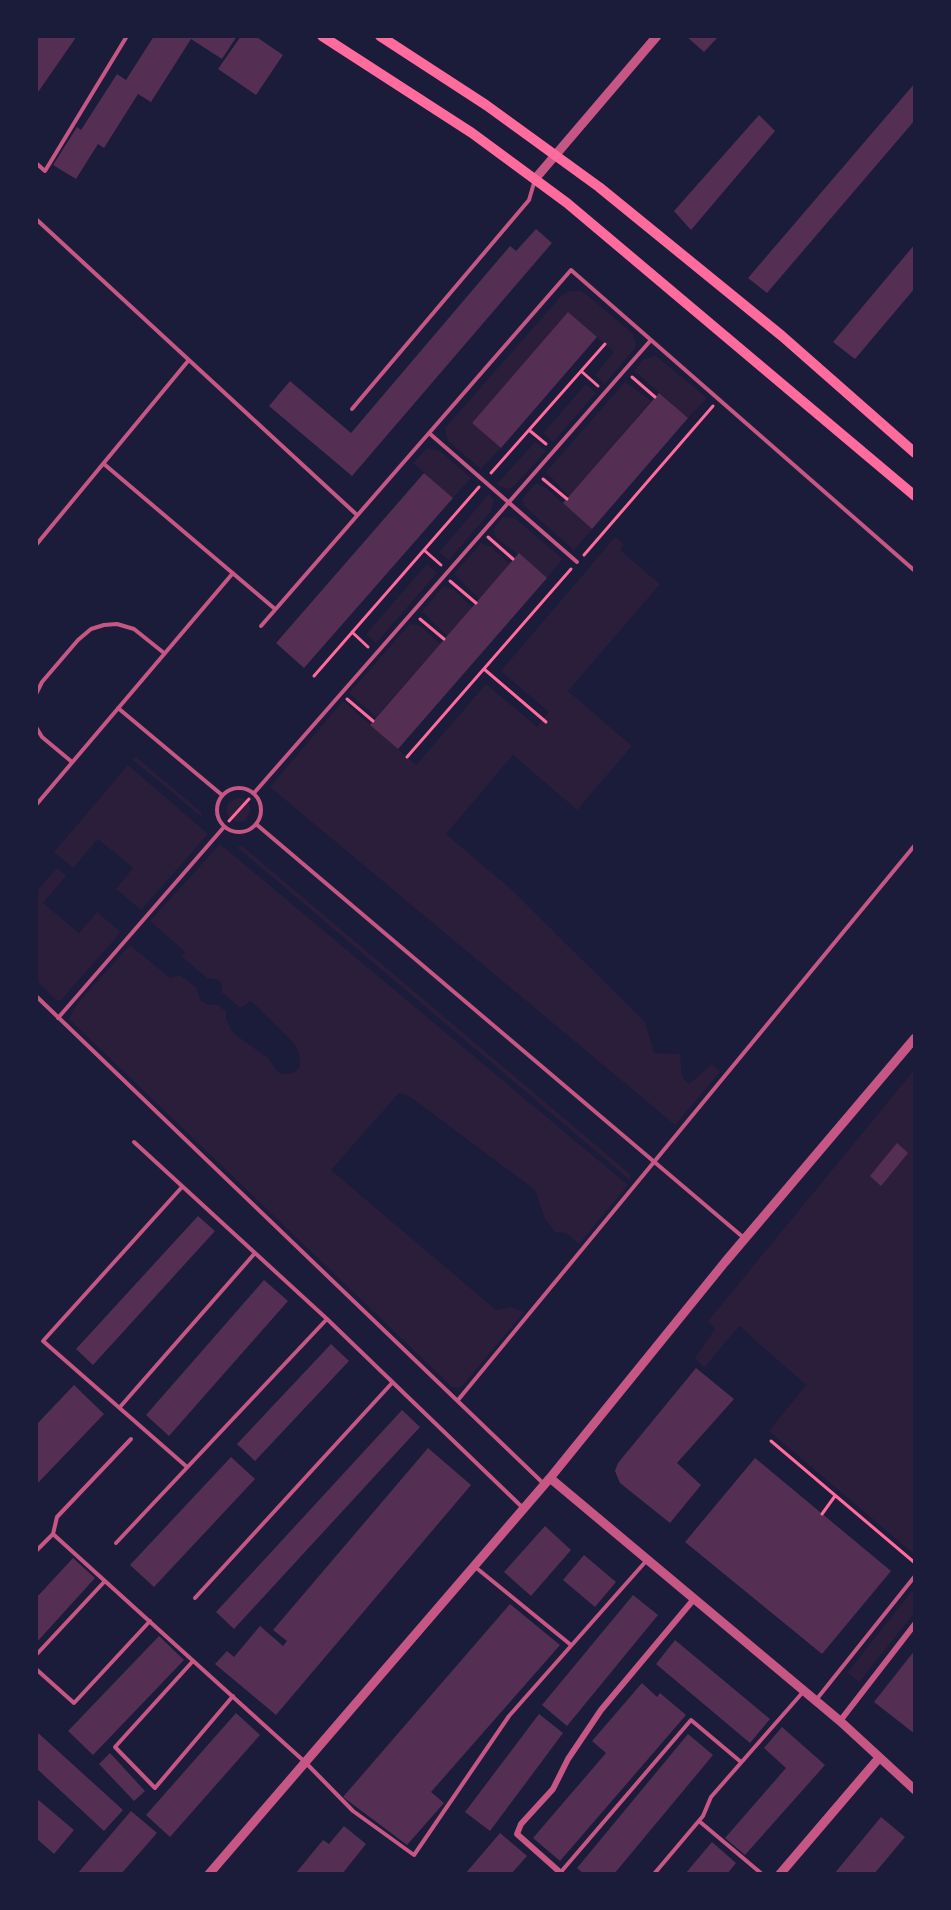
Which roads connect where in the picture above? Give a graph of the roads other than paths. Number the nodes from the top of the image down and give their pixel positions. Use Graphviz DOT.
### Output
graph roads {
  1 [pos="127,36"];
  2 [pos="322,36"];
  3 [pos="380,36"];
  4 [pos="657,36"];
  5 [pos="556,154"];
  6 [pos="36,164"];
  7 [pos="535,179"];
  8 [pos="36,219"];
  9 [pos="651,340"];
  10 [pos="188,361"];
  11 [pos="352,409"];
  12 [pos="429,433"];
  13 [pos="915,453"];
  14 [pos="104,464"];
  15 [pos="915,496"];
  16 [pos="508,502"];
  17 [pos="357,515"];
  18 [pos="36,545"];
  19 [pos="577,562"];
  20 [pos="915,571"];
  21 [pos="233,573"];
  22 [pos="275,609"];
  23 [pos="261,626"];
  24 [pos="164,653"];
  25 [pos="36,694"];
  26 [pos="118,708"];
  27 [pos="36,727"];
  28 [pos="72,762"];
  29 [pos="254,793"];
  30 [pos="222,795"];
  31 [pos="36,805"];
  32 [pos="256,824"];
  33 [pos="224,827"];
  34 [pos="915,845"];
  35 [pos="36,996"];
  36 [pos="58,1018"];
  37 [pos="915,1038"];
  38 [pos="134,1142"];
  39 [pos="654,1162"];
  40 [pos="182,1187"];
  41 [pos="745,1238"];
  42 [pos="255,1253"];
  43 [pos="327,1319"];
  44 [pos="392,1383"];
  45 [pos="458,1401"];
  46 [pos="120,1407"];
  47 [pos="131,1439"];
  48 [pos="187,1467"];
  49 [pos="547,1481"];
  50 [pos="524,1508"];
  51 [pos="52,1533"];
  52 [pos="116,1543"];
  53 [pos="36,1551"];
  54 [pos="647,1559"];
  55 [pos="474,1566"];
  56 [pos="915,1576"];
  57 [pos="105,1581"];
  58 [pos="195,1598"];
  59 [pos="694,1599"];
  60 [pos="150,1621"];
  61 [pos="915,1624"];
  62 [pos="571,1645"];
  63 [pos="36,1655"];
  64 [pos="193,1661"];
  65 [pos="36,1669"];
  66 [pos="804,1690"];
  67 [pos="233,1696"];
  68 [pos="816,1701"];
  69 [pos="840,1721"];
  70 [pos="879,1758"];
  71 [pos="306,1762"];
  72 [pos="741,1762"];
  73 [pos="915,1790"];
  74 [pos="699,1821"];
  75 [pos="208,1874"];
  76 [pos="560,1874"];
  77 [pos="654,1874"];
  78 [pos="762,1874"];
  79 [pos="780,1874"];
  1 -- 6 [label="lane"];
  2 -- 7 [label="main road"];
  3 -- 5 [label="main road"];
  4 -- 5 [label="street"];
  5 -- 7 [label="street"];
  5 -- 13 [label="main road"];
  7 -- 11 [label="lane"];
  7 -- 15 [label="main road"];
  8 -- 10 [label="lane"];
  9 -- 12 [label="lane"];
  9 -- 16 [label="lane"];
  9 -- 20 [label="lane"];
  10 -- 14 [label="lane"];
  10 -- 17 [label="lane"];
  12 -- 16 [label="lane"];
  12 -- 17 [label="lane"];
  14 -- 18 [label="lane"];
  14 -- 21 [label="lane"];
  16 -- 19 [label="lane"];
  16 -- 29 [label="lane"];
  17 -- 22 [label="lane"];
  21 -- 22 [label="lane"];
  21 -- 24 [label="lane"];
  22 -- 23 [label="lane"];
  24 -- 25 [label="lane"];
  24 -- 26 [label="lane"];
  26 -- 28 [label="lane"];
  26 -- 30 [label="lane"];
  27 -- 28 [label="lane"];
  28 -- 31 [label="lane"];
  29 -- 30 [label="lane"];
  29 -- 32 [label="lane"];
  30 -- 33 [label="lane"];
  32 -- 33 [label="lane"];
  32 -- 39 [label="lane"];
  33 -- 36 [label="lane"];
  34 -- 39 [label="lane"];
  35 -- 36 [label="lane"];
  36 -- 45 [label="lane"];
  37 -- 41 [label="street"];
  38 -- 40 [label="lane"];
  39 -- 41 [label="lane"];
  39 -- 45 [label="lane"];
  40 -- 42 [label="lane"];
  40 -- 46 [label="lane"];
  41 -- 49 [label="street"];
  42 -- 43 [label="lane"];
  42 -- 46 [label="lane"];
  43 -- 44 [label="lane"];
  43 -- 48 [label="lane"];
  44 -- 50 [label="lane"];
  44 -- 58 [label="lane"];
  45 -- 49 [label="lane"];
  46 -- 48 [label="lane"];
  47 -- 51 [label="lane"];
  48 -- 52 [label="lane"];
  49 -- 50 [label="street"];
  49 -- 54 [label="street"];
  50 -- 55 [label="street"];
  51 -- 53 [label="lane"];
  51 -- 57 [label="lane"];
  54 -- 59 [label="street"];
  54 -- 62 [label="lane"];
  55 -- 62 [label="lane"];
  55 -- 71 [label="street"];
  56 -- 68 [label="lane"];
  57 -- 60 [label="lane"];
  57 -- 63 [label="lane"];
  59 -- 66 [label="street"];
  59 -- 76 [label="street"];
  60 -- 64 [label="lane"];
  60 -- 65 [label="lane"];
  61 -- 69 [label="street"];
  62 -- 71 [label="lane"];
  64 -- 67 [label="lane"];
  64 -- 67 [label="lane"];
  66 -- 68 [label="street"];
  66 -- 72 [label="lane"];
  67 -- 71 [label="lane"];
  68 -- 69 [label="street"];
  69 -- 70 [label="street"];
  70 -- 73 [label="street"];
  70 -- 79 [label="street"];
  71 -- 75 [label="street"];
  72 -- 74 [label="lane"];
  72 -- 76 [label="lane"];
  74 -- 77 [label="lane"];
  74 -- 78 [label="lane"];
}
